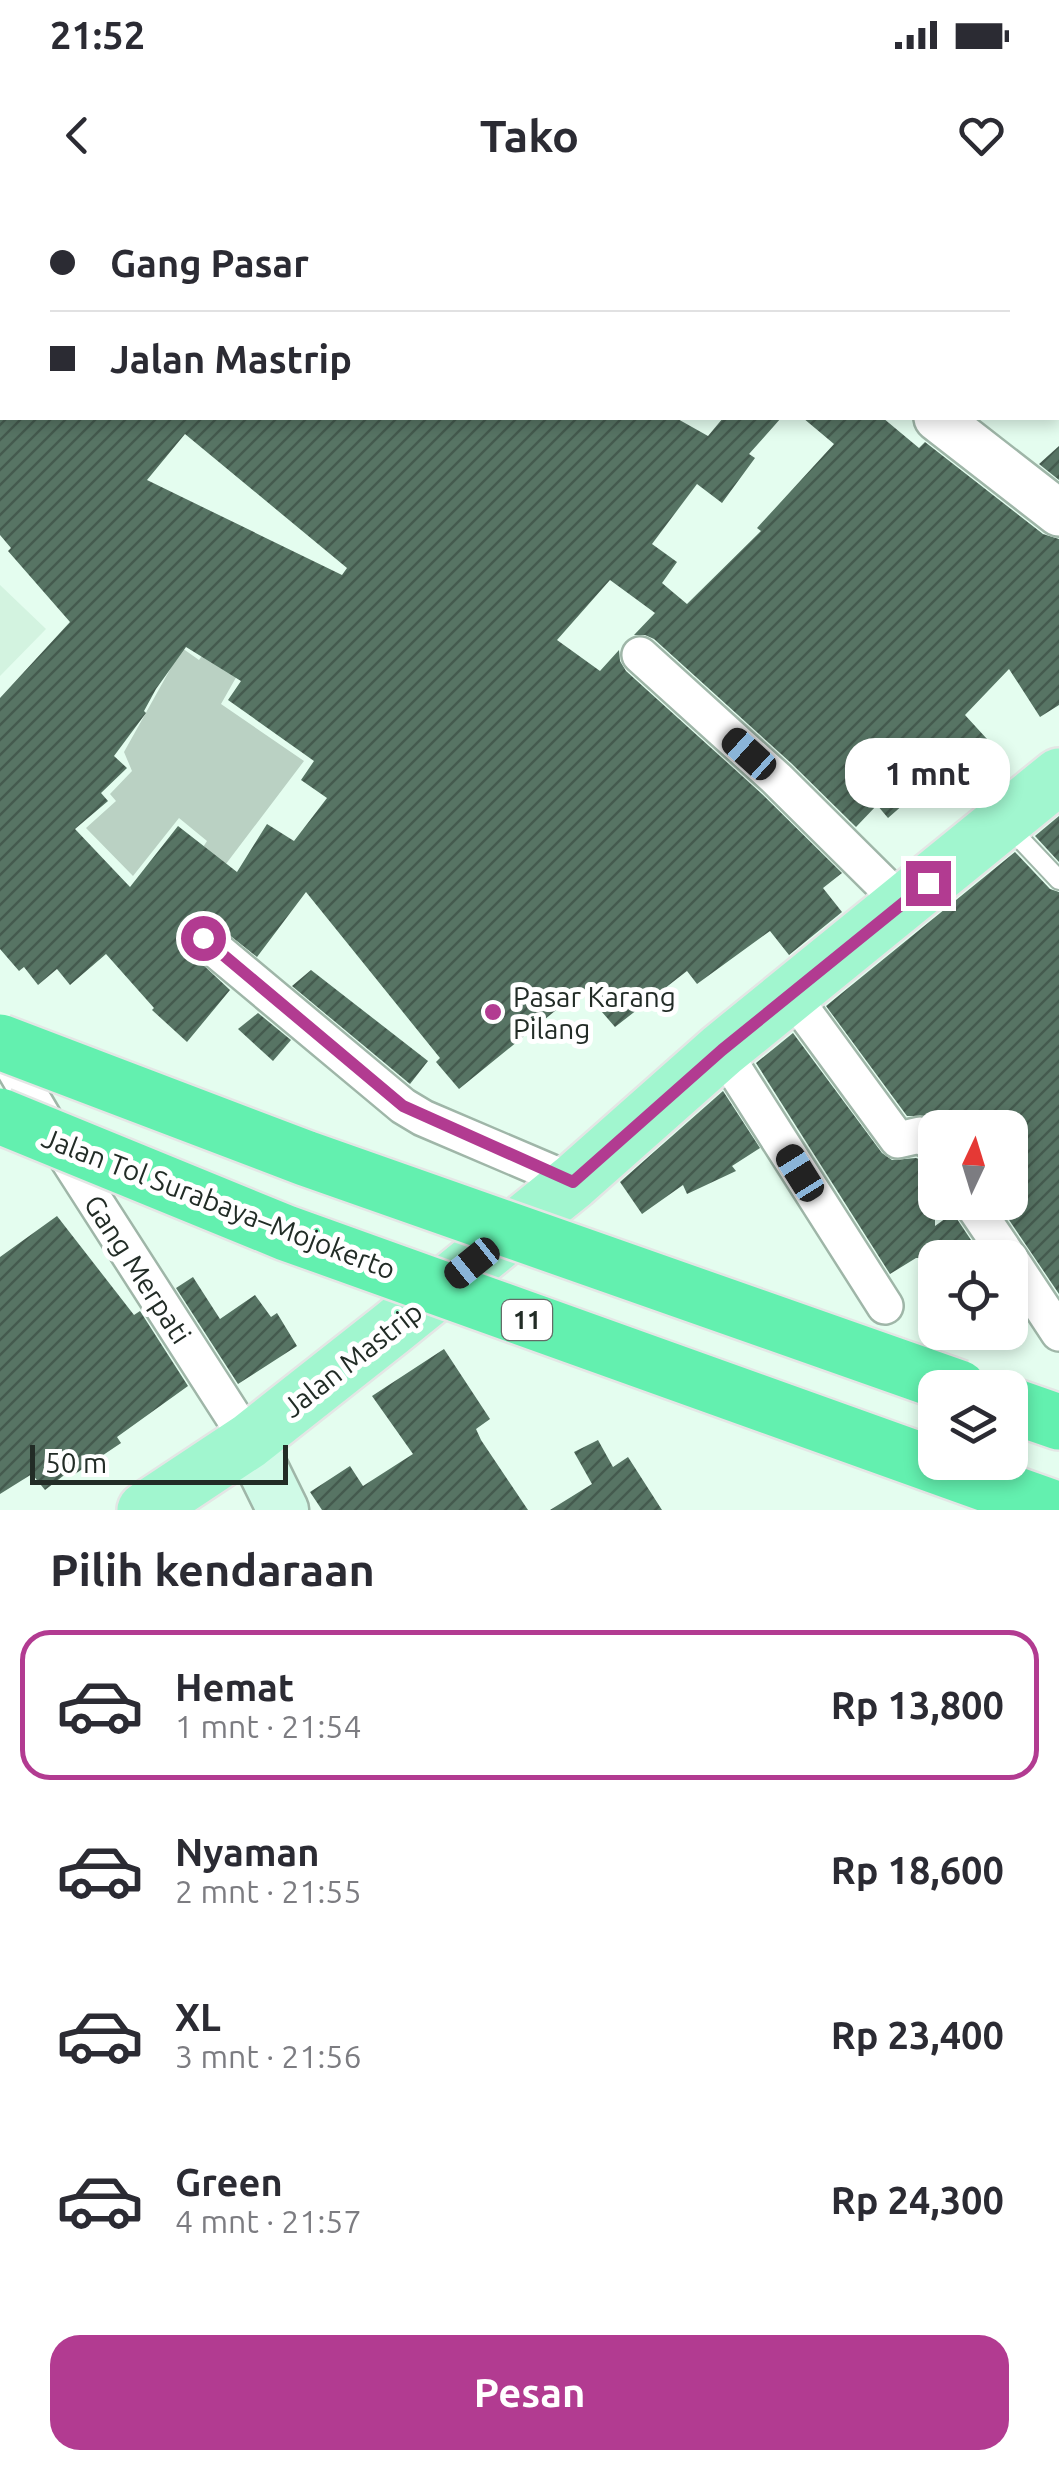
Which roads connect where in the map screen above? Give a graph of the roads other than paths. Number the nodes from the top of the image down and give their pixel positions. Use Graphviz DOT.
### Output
graph roads {
  1 [pos="940,420"];
  2 [pos="1059,513"];
  3 [pos="640,655"];
  4 [pos="1059,776"];
  5 [pos="1004,822"];
  6 [pos="1059,880"];
  7 [pos="903,904"];
  8 [pos="203,938"];
  9 [pos="790,994"];
  10 [pos="0,1043"];
  11 [pos="722,1050"];
  12 [pos="0,1116"];
  13 [pos="918,1135"];
  14 [pos="573,1182"];
  15 [pos="1028,1286"];
  16 [pos="885,1306"];
  17 [pos="1059,1333"];
  18 [pos="918,1373"];
  19 [pos="1028,1411"];
  20 [pos="1059,1422"];
  21 [pos="248,1442"];
  22 [pos="145,1510"];
  23 [pos="282,1510"];
  24 [pos="1059,1510"];
  1 -- 2 [label="street"];
  3 -- 7 [label="street"];
  4 -- 5 [label="main road, Jalan Mastrip"];
  5 -- 6 [label="lane"];
  5 -- 7 [label="main road, Jalan Mastrip"];
  7 -- 9 [label="main road, Jalan Mastrip"];
  8 -- 14 [label="street"];
  9 -- 11 [label="main road, Jalan Mastrip"];
  9 -- 13 [label="street"];
  10 -- 18 [label="highway, bridge"];
  10 -- 21 [label="street, Gang Merpati"];
  11 -- 14 [label="main road, Jalan Mastrip"];
  11 -- 16 [label="street"];
  12 -- 24 [label="highway, Jalan Tol Surabaya–Mojokerto / 11, bridge"];
  14 -- 21 [label="main road, Jalan Mastrip"];
  15 -- 17 [label="street"];
  19 -- 20 [label="highway"];
  21 -- 22 [label="main road, Jalan Mastrip"];
  21 -- 23 [label="main road"];
}
